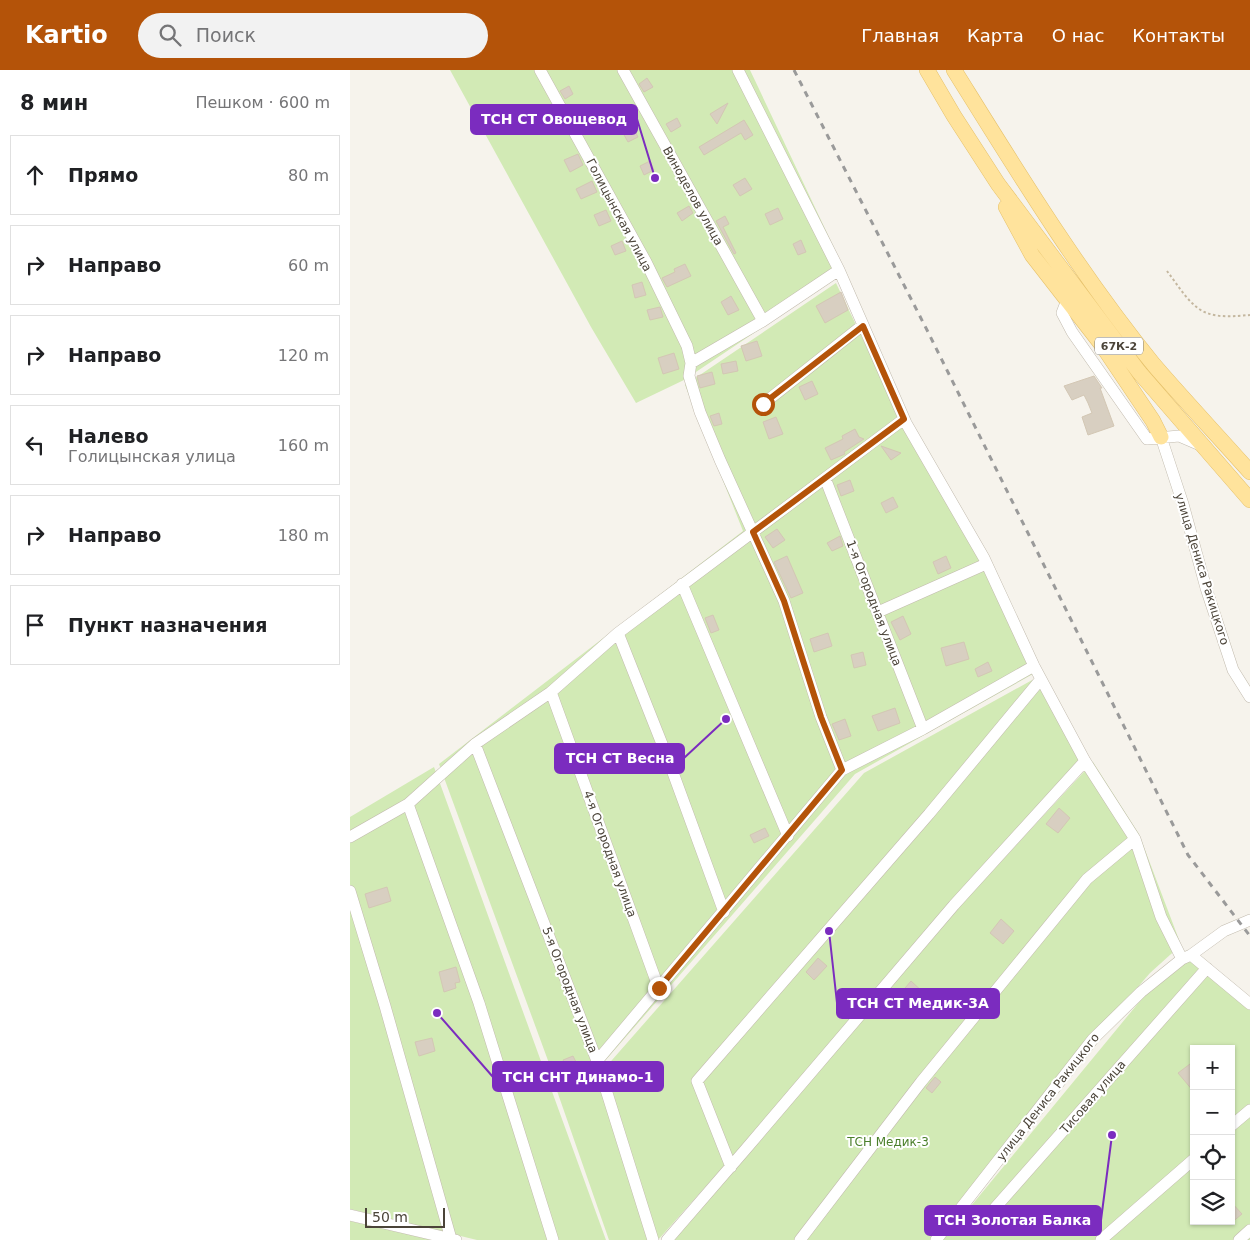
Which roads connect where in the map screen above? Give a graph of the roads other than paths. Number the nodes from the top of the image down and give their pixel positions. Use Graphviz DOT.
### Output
graph roads {
  1 [pos="540,70"];
  2 [pos="623,70"];
  3 [pos="738,70"];
  4 [pos="927,70"];
  5 [pos="954,70"];
  6 [pos="998,184"];
  7 [pos="839,270"];
  8 [pos="763,321"];
  9 [pos="863,326"];
  10 [pos="691,363"];
  11 [pos="763,404"];
  12 [pos="904,419"];
  13 [pos="1161,437"];
  14 [pos="1202,445"];
  15 [pos="1250,472"];
  16 [pos="825,478"];
  17 [pos="1250,500"];
  18 [pos="753,532"];
  19 [pos="986,564"];
  20 [pos="682,584"];
  21 [pos="878,612"];
  22 [pos="618,633"];
  23 [pos="1034,666"];
  24 [pos="1041,679"];
  25 [pos="550,692"];
  26 [pos="1250,696"];
  27 [pos="923,729"];
  28 [pos="475,744"];
  29 [pos="1085,761"];
  30 [pos="842,770"];
  31 [pos="408,804"];
  32 [pos="788,836"];
  33 [pos="350,837"];
  34 [pos="1135,839"];
  35 [pos="350,891"];
  36 [pos="724,912"];
  37 [pos="1250,920"];
  38 [pos="1187,957"];
  39 [pos="1207,968"];
  40 [pos="659,988"];
  41 [pos="1250,1004"];
  42 [pos="597,1061"];
  43 [pos="1250,1110"];
  44 [pos="1235,1123"];
  45 [pos="1190,1162"];
  46 [pos="731,1167"];
  47 [pos="350,1215"];
  48 [pos="979,1226"];
  49 [pos="1250,1230"];
  50 [pos="454,1239"];
  51 [pos="553,1240"];
  52 [pos="653,1240"];
  53 [pos="667,1240"];
  54 [pos="800,1240"];
  55 [pos="936,1240"];
  56 [pos="1101,1240"];
  57 [pos="1239,1240"];
  1 -- 10 [label="street, Голицынская улица"];
  2 -- 8 [label="street, Виноделов улица"];
  3 -- 7 [label="street"];
  4 -- 6 [label="main road, 67К-2"];
  5 -- 15 [label="main road, 67К-2"];
  6 -- 13 [label="main road"];
  6 -- 14 [label="main road, 67К-2"];
  7 -- 8 [label="street"];
  7 -- 9 [label="street"];
  8 -- 10 [label="street"];
  9 -- 11 [label="street"];
  9 -- 12 [label="street"];
  10 -- 18 [label="street, Голицынская улица"];
  12 -- 16 [label="street"];
  12 -- 19 [label="street"];
  13 -- 14 [label="street"];
  13 -- 26 [label="street, улица Дениса Ракицкого"];
  14 -- 17 [label="main road, 67К-2"];
  16 -- 18 [label="street"];
  16 -- 21 [label="street, 1-я Огородная улица"];
  18 -- 20 [label="street"];
  18 -- 30 [label="street"];
  19 -- 21 [label="street"];
  19 -- 23 [label="street"];
  20 -- 22 [label="street"];
  20 -- 32 [label="street"];
  21 -- 27 [label="street, 1-я Огородная улица"];
  22 -- 25 [label="street"];
  22 -- 36 [label="street"];
  23 -- 24 [label="street"];
  23 -- 27 [label="street"];
  24 -- 29 [label="street"];
  24 -- 46 [label="street"];
  25 -- 28 [label="street"];
  25 -- 40 [label="street, 4-я Огородная улица"];
  27 -- 30 [label="street"];
  28 -- 31 [label="street"];
  28 -- 42 [label="street, 5-я Огородная улица"];
  29 -- 34 [label="street"];
  29 -- 46 [label="street"];
  30 -- 32 [label="street"];
  31 -- 33 [label="street"];
  31 -- 51 [label="street"];
  32 -- 36 [label="street"];
  34 -- 38 [label="street"];
  34 -- 54 [label="street"];
  35 -- 50 [label="street"];
  36 -- 40 [label="street"];
  37 -- 38 [label="street, улица Дениса Ракицкого"];
  38 -- 39 [label="street"];
  38 -- 55 [label="street, улица Дениса Ракицкого"];
  39 -- 41 [label="street"];
  39 -- 48 [label="street, Тисовая улица"];
  40 -- 42 [label="street"];
  42 -- 52 [label="street, 5-я Огородная улица"];
  43 -- 44 [label="street"];
  45 -- 56 [label="street"];
  46 -- 53 [label="street"];
  47 -- 50 [label="street"];
  49 -- 57 [label="street"];
}
